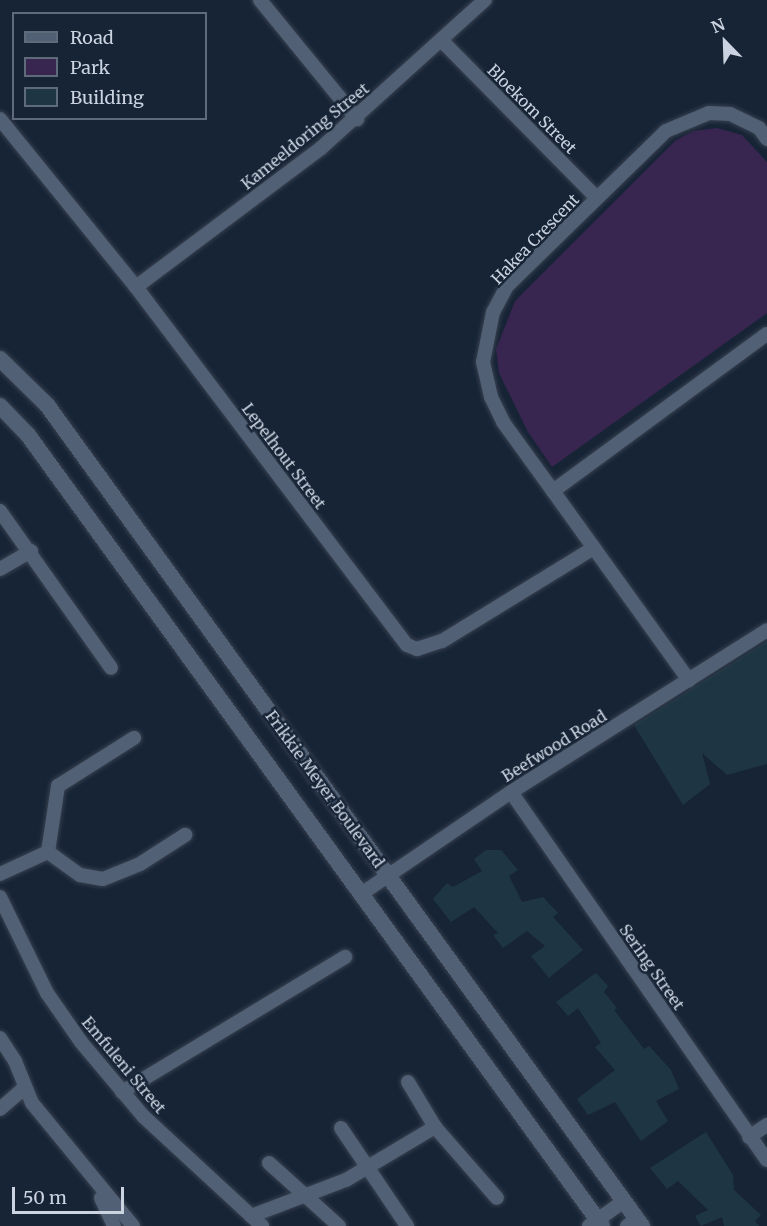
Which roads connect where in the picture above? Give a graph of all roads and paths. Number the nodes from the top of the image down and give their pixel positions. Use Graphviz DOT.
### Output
graph roads {
  1 [pos="260,0"];
  2 [pos="485,0"];
  3 [pos="443,42"];
  4 [pos="0,119"];
  5 [pos="357,119"];
  6 [pos="767,139"];
  7 [pos="597,198"];
  8 [pos="136,287"];
  9 [pos="767,334"];
  10 [pos="0,359"];
  11 [pos="0,406"];
  12 [pos="553,491"];
  13 [pos="0,511"];
  14 [pos="594,548"];
  15 [pos="31,551"];
  16 [pos="0,569"];
  17 [pos="767,630"];
  18 [pos="111,668"];
  19 [pos="689,680"];
  20 [pos="134,738"];
  21 [pos="511,792"];
  22 [pos="184,835"];
  23 [pos="48,852"];
  24 [pos="0,874"];
  25 [pos="389,878"];
  26 [pos="362,894"];
  27 [pos="0,897"];
  28 [pos="345,957"];
  29 [pos="0,1038"];
  30 [pos="408,1082"];
  31 [pos="25,1087"];
  32 [pos="122,1092"];
  33 [pos="0,1109"];
  34 [pos="767,1125"];
  35 [pos="435,1127"];
  36 [pos="341,1128"];
  37 [pos="749,1137"];
  38 [pos="767,1160"];
  39 [pos="269,1163"];
  40 [pos="366,1169"];
  41 [pos="97,1187"];
  42 [pos="303,1194"];
  43 [pos="497,1198"];
  44 [pos="624,1201"];
  45 [pos="256,1221"];
  46 [pos="597,1224"];
  47 [pos="636,1224"];
  48 [pos="114,1226"];
  49 [pos="133,1226"];
  50 [pos="339,1226"];
  51 [pos="407,1226"];
  1 -- 5 [label="street"];
  2 -- 3 [label="street, Kameeldoring Street"];
  3 -- 5 [label="street, Kameeldoring Street"];
  3 -- 7 [label="street, Bloekom Street"];
  4 -- 8 [label="street, Lepelhout Street"];
  5 -- 8 [label="street, Kameeldoring Street"];
  6 -- 7 [label="street, Hakea Crescent"];
  7 -- 12 [label="street, Hakea Crescent"];
  8 -- 14 [label="street, Lepelhout Street"];
  9 -- 12 [label="street"];
  10 -- 25 [label="street, Frikkie Meyer Boulevard"];
  11 -- 26 [label="street, Frikkie Meyer Boulevard"];
  12 -- 14 [label="street, Hakea Crescent"];
  13 -- 15 [label="street"];
  14 -- 19 [label="street, Hakea Crescent"];
  15 -- 16 [label="street"];
  15 -- 18 [label="street"];
  17 -- 19 [label="street, Beefwood Road"];
  19 -- 21 [label="street, Beefwood Road"];
  20 -- 23 [label="street"];
  21 -- 25 [label="street, Beefwood Road"];
  21 -- 37 [label="street, Sering Street"];
  22 -- 23 [label="street"];
  23 -- 24 [label="street"];
  25 -- 26 [label="street, Beefwood Road"];
  25 -- 44 [label="street, Frikkie Meyer Boulevard"];
  26 -- 46 [label="street, Frikkie Meyer Boulevard"];
  27 -- 32 [label="street, Emfuleni Street"];
  28 -- 32 [label="street"];
  29 -- 31 [label="street"];
  30 -- 35 [label="street"];
  31 -- 33 [label="street"];
  31 -- 41 [label="street"];
  32 -- 45 [label="street, Emfuleni Street"];
  34 -- 37 [label="street"];
  35 -- 40 [label="street"];
  35 -- 43 [label="street"];
  36 -- 40 [label="street"];
  37 -- 38 [label="street, Sering Street"];
  39 -- 42 [label="street"];
  40 -- 42 [label="street"];
  40 -- 51 [label="street"];
  41 -- 48 [label="street"];
  41 -- 49 [label="street"];
  42 -- 45 [label="street"];
  42 -- 50 [label="street"];
  44 -- 46 [label="street"];
  44 -- 47 [label="street, Frikkie Meyer Boulevard"];
}
